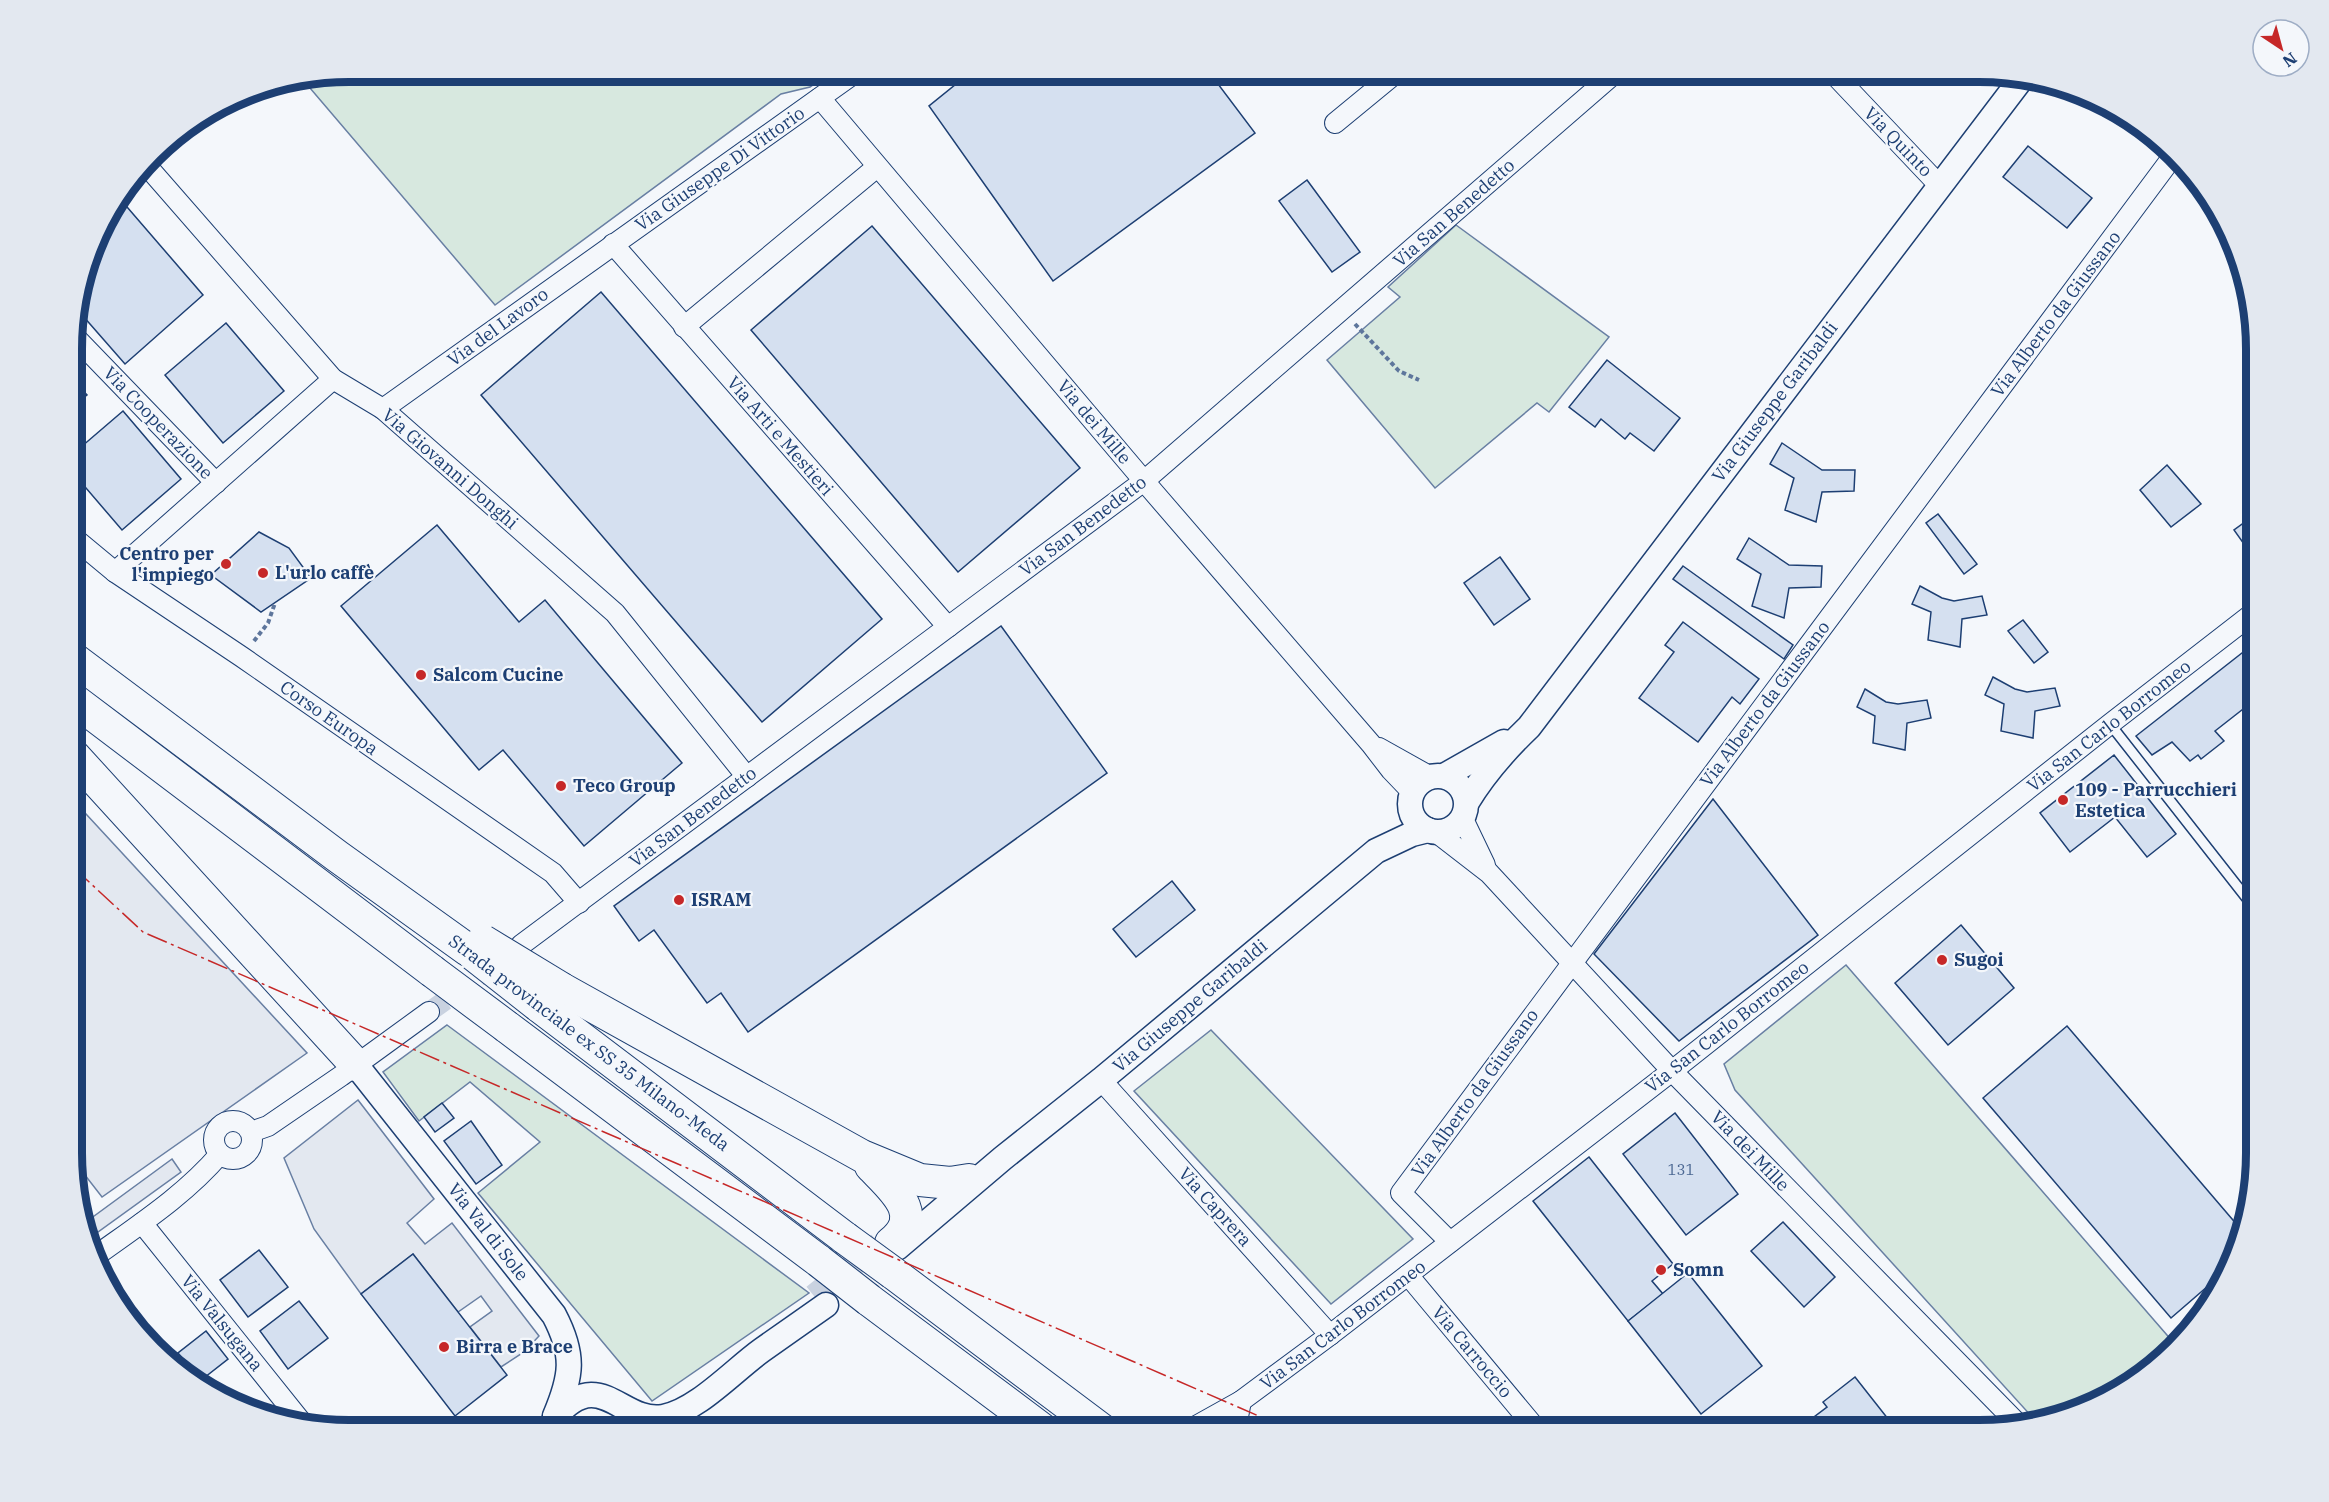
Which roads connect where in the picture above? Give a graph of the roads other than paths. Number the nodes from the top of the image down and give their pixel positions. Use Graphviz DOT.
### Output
graph roads {
  1 [pos="842,82"];
  2 [pos="1385,82"];
  3 [pos="1604,82"];
  4 [pos="1841,82"];
  5 [pos="2016,85"];
  6 [pos="820,98"];
  7 [pos="1335,123"];
  8 [pos="2169,162"];
  9 [pos="877,167"];
  10 [pos="152,171"];
  11 [pos="1939,185"];
  12 [pos="613,244"];
  13 [pos="684,327"];
  14 [pos="82,345"];
  15 [pos="333,379"];
  16 [pos="383,409"];
  17 [pos="1144,481"];
  18 [pos="216,483"];
  19 [pos="82,545"];
  20 [pos="115,572"];
  21 [pos="2246,619"];
  22 [pos="948,627"];
  23 [pos="82,665"];
  24 [pos="82,706"];
  25 [pos="2110,724"];
  26 [pos="1529,727"];
  27 [pos="82,765"];
  28 [pos="747,777"];
  29 [pos="1424,786"];
  30 [pos="1465,810"];
  31 [pos="1432,831"];
  32 [pos="1376,851"];
  33 [pos="1489,873"];
  34 [pos="2246,897"];
  35 [pos="579,903"];
  36 [pos="521,945"];
  37 [pos="1572,962"];
  38 [pos="551,998"];
  39 [pos="429,1012"];
  40 [pos="356,1065"];
  41 [pos="1672,1071"];
  42 [pos="1101,1080"];
  43 [pos="251,1132"];
  44 [pos="220,1154"];
  45 [pos="862,1156"];
  46 [pos="1003,1158"];
  47 [pos="969,1180"];
  48 [pos="142,1223"];
  49 [pos="1450,1242"];
  50 [pos="895,1245"];
  51 [pos="102,1251"];
  52 [pos="1408,1275"];
  53 [pos="820,1301"];
  54 [pos="1330,1335"];
  55 [pos="708,1393"];
  56 [pos="1241,1401"];
  57 [pos="618,1403"];
  58 [pos="294,1413"];
  59 [pos="2011,1417"];
  60 [pos="554,1420"];
  61 [pos="555,1420"];
  62 [pos="632,1420"];
  63 [pos="682,1420"];
  64 [pos="1030,1420"];
  65 [pos="1091,1420"];
  66 [pos="1207,1420"];
  67 [pos="1237,1420"];
  68 [pos="1529,1420"];
  1 -- 6 [label="street, Via Giuseppe Di Vittorio"];
  2 -- 7 [label="street"];
  3 -- 17 [label="street, Via San Benedetto"];
  4 -- 11 [label="street, Via Quinto"];
  5 -- 11 [label="street, Via Giuseppe Garibaldi"];
  6 -- 9 [label="street, Via dei Mille"];
  6 -- 12 [label="street, Via Giuseppe Di Vittorio"];
  8 -- 37 [label="street, Via Alberto da Giussano"];
  9 -- 13 [label="street"];
  9 -- 17 [label="street, Via dei Mille"];
  10 -- 15 [label="street, Via Giovanni Donghi"];
  11 -- 26 [label="street, Via Giuseppe Garibaldi"];
  12 -- 13 [label="street, Via Arti e Mestieri"];
  12 -- 16 [label="street, Via del Lavoro"];
  13 -- 22 [label="street, Via Arti e Mestieri"];
  14 -- 18 [label="street, Via Cooperazione"];
  15 -- 16 [label="street, Via Giovanni Donghi"];
  15 -- 18 [label="street, Via Cooperazione"];
  16 -- 28 [label="street, Via Giovanni Donghi"];
  17 -- 22 [label="street, Via San Benedetto"];
  17 -- 29 [label="street, Via dei Mille"];
  18 -- 20 [label="street, Via Cooperazione"];
  19 -- 20 [label="street, Corso Europa"];
  20 -- 35 [label="street, Corso Europa"];
  21 -- 25 [label="street, Via San Carlo Borromeo"];
  22 -- 28 [label="street, Via San Benedetto"];
  23 -- 38 [label="highway, Strada provinciale ex SS 35 Milano-Meda, bridge"];
  24 -- 64 [label="highway, Strada provinciale ex SS 35 Milano-Meda, bridge"];
  25 -- 34 [label="lane"];
  25 -- 41 [label="street, Via San Carlo Borromeo"];
  26 -- 29 [label="street, Via Giuseppe Garibaldi"];
  26 -- 30 [label="street, Via Giuseppe Garibaldi"];
  27 -- 40 [label="highway"];
  28 -- 35 [label="street, Via San Benedetto"];
  29 -- 30 [label="street"];
  29 -- 31 [label="street"];
  29 -- 32 [label="street, Via Giuseppe Garibaldi"];
  30 -- 31 [label="street"];
  30 -- 33 [label="street, Via dei Mille"];
  31 -- 32 [label="street, Via Giuseppe Garibaldi"];
  31 -- 33 [label="street, Via dei Mille"];
  32 -- 42 [label="street, Via Giuseppe Garibaldi"];
  33 -- 37 [label="street, Via dei Mille"];
  35 -- 36 [label="street, Via San Benedetto"];
  37 -- 41 [label="street, Via dei Mille"];
  37 -- 49 [label="street, Via Alberto da Giussano"];
  38 -- 45 [label="highway"];
  38 -- 50 [label="highway, Strada provinciale ex SS 35 Milano-Meda, bridge"];
  39 -- 40 [label="street"];
  40 -- 43 [label="street"];
  40 -- 60 [label="street, Via Val di Sole"];
  41 -- 49 [label="street, Via San Carlo Borromeo"];
  41 -- 59 [label="street, Via dei Mille"];
  42 -- 46 [label="street, Via Giuseppe Garibaldi"];
  42 -- 54 [label="street, Via Caprera"];
  43 -- 44 [label="street"];
  43 -- 44 [label="street"];
  44 -- 48 [label="street"];
  45 -- 47 [label="highway"];
  45 -- 50 [label="highway"];
  46 -- 47 [label="street, Via Giuseppe Garibaldi"];
  46 -- 50 [label="street, Via Giuseppe Garibaldi"];
  47 -- 50 [label="street, Via Giuseppe Garibaldi"];
  48 -- 51 [label="street"];
  48 -- 58 [label="street, Via Valsugana"];
  49 -- 52 [label="street, Via San Carlo Borromeo"];
  50 -- 65 [label="highway, Strada provinciale ex SS 35 Milano-Meda"];
  52 -- 54 [label="street, Via San Carlo Borromeo"];
  52 -- 68 [label="street, Via Carroccio"];
  53 -- 55 [label="street"];
  54 -- 56 [label="street, Via San Carlo Borromeo"];
  55 -- 57 [label="street"];
  55 -- 63 [label="street"];
  56 -- 66 [label="street, Via San Carlo Borromeo"];
  56 -- 67 [label="street"];
  57 -- 61 [label="street"];
  57 -- 62 [label="street"];
}
